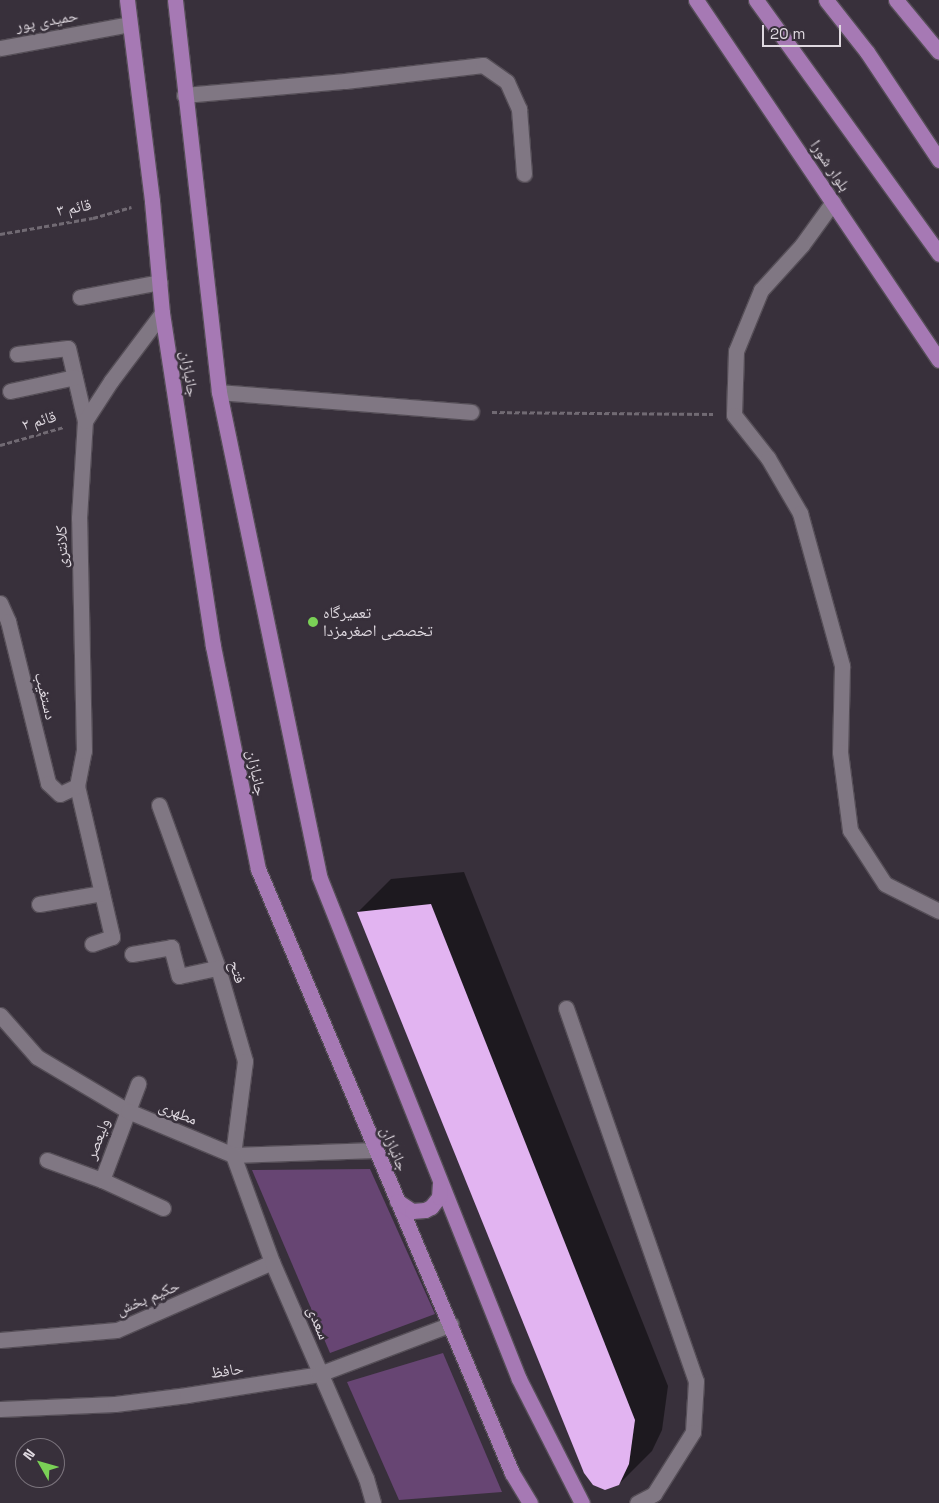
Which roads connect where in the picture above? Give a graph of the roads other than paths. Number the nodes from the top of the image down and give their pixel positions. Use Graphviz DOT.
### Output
graph roads {
  1 [pos="127,0"];
  2 [pos="175,0"];
  3 [pos="696,0"];
  4 [pos="756,0"];
  5 [pos="826,0"];
  6 [pos="896,0"];
  7 [pos="129,24"];
  8 [pos="0,48"];
  9 [pos="939,52"];
  10 [pos="184,96"];
  11 [pos="939,160"];
  12 [pos="524,174"];
  13 [pos="833,202"];
  14 [pos="939,254"];
  15 [pos="160,282"];
  16 [pos="80,297"];
  17 [pos="162,313"];
  18 [pos="17,354"];
  19 [pos="938,359"];
  20 [pos="75,377"];
  21 [pos="10,391"];
  22 [pos="219,392"];
  23 [pos="471,412"];
  24 [pos="85,421"];
  25 [pos="1,607"];
  26 [pos="77,786"];
  27 [pos="159,805"];
  28 [pos="102,893"];
  29 [pos="39,904"];
  30 [pos="939,911"];
  31 [pos="92,944"];
  32 [pos="132,954"];
  33 [pos="218,968"];
  34 [pos="566,1008"];
  35 [pos="0,1015"];
  36 [pos="138,1084"];
  37 [pos="128,1111"];
  38 [pos="375,1150"];
  39 [pos="233,1155"];
  40 [pos="47,1160"];
  41 [pos="102,1180"];
  42 [pos="440,1184"];
  43 [pos="396,1200"];
  44 [pos="163,1208"];
  45 [pos="272,1262"];
  46 [pos="451,1324"];
  47 [pos="0,1340"];
  48 [pos="320,1374"];
  49 [pos="0,1409"];
  50 [pos="373,1503"];
  51 [pos="530,1503"];
  52 [pos="582,1503"];
  53 [pos="637,1503"];
  1 -- 7 [label="main road, جانبازان"];
  2 -- 10 [label="main road, جانبازان"];
  3 -- 13 [label="main road, بلوار شورا"];
  4 -- 14 [label="main road"];
  5 -- 11 [label="main road"];
  6 -- 9 [label="main road"];
  7 -- 8 [label="street, حمیدی پور"];
  7 -- 15 [label="main road, جانبازان"];
  10 -- 12 [label="street"];
  10 -- 22 [label="main road, جانبازان"];
  13 -- 19 [label="main road, بلوار شورا"];
  13 -- 30 [label="street"];
  15 -- 16 [label="street"];
  15 -- 17 [label="main road, جانبازان"];
  17 -- 24 [label="street, کلانتری"];
  17 -- 38 [label="main road, جانبازان"];
  18 -- 20 [label="street"];
  20 -- 21 [label="street"];
  20 -- 24 [label="street"];
  22 -- 23 [label="street"];
  22 -- 42 [label="main road, جانبازان"];
  24 -- 26 [label="street, کلانتری"];
  25 -- 26 [label="street, دستغیب"];
  26 -- 28 [label="street"];
  27 -- 33 [label="street, فتح"];
  28 -- 29 [label="street"];
  28 -- 31 [label="street"];
  32 -- 33 [label="street"];
  33 -- 39 [label="street, فتح"];
  34 -- 53 [label="street"];
  35 -- 37 [label="street, مطهری"];
  36 -- 37 [label="street, ولیعصر"];
  37 -- 39 [label="street, مطهری"];
  37 -- 41 [label="street, ولیعصر"];
  38 -- 39 [label="street, مطهری"];
  38 -- 43 [label="main road, جانبازان"];
  39 -- 45 [label="street, سعدی"];
  40 -- 41 [label="street"];
  41 -- 44 [label="street"];
  42 -- 43 [label="main road"];
  42 -- 52 [label="main road, جانبازان"];
  43 -- 46 [label="main road, جانبازان"];
  45 -- 47 [label="street, حکیم بخش"];
  45 -- 48 [label="street, سعدی"];
  46 -- 48 [label="street, حافظ"];
  46 -- 51 [label="main road, جانبازان"];
  48 -- 49 [label="street, حافظ"];
  48 -- 50 [label="street, سعدی"];
}
